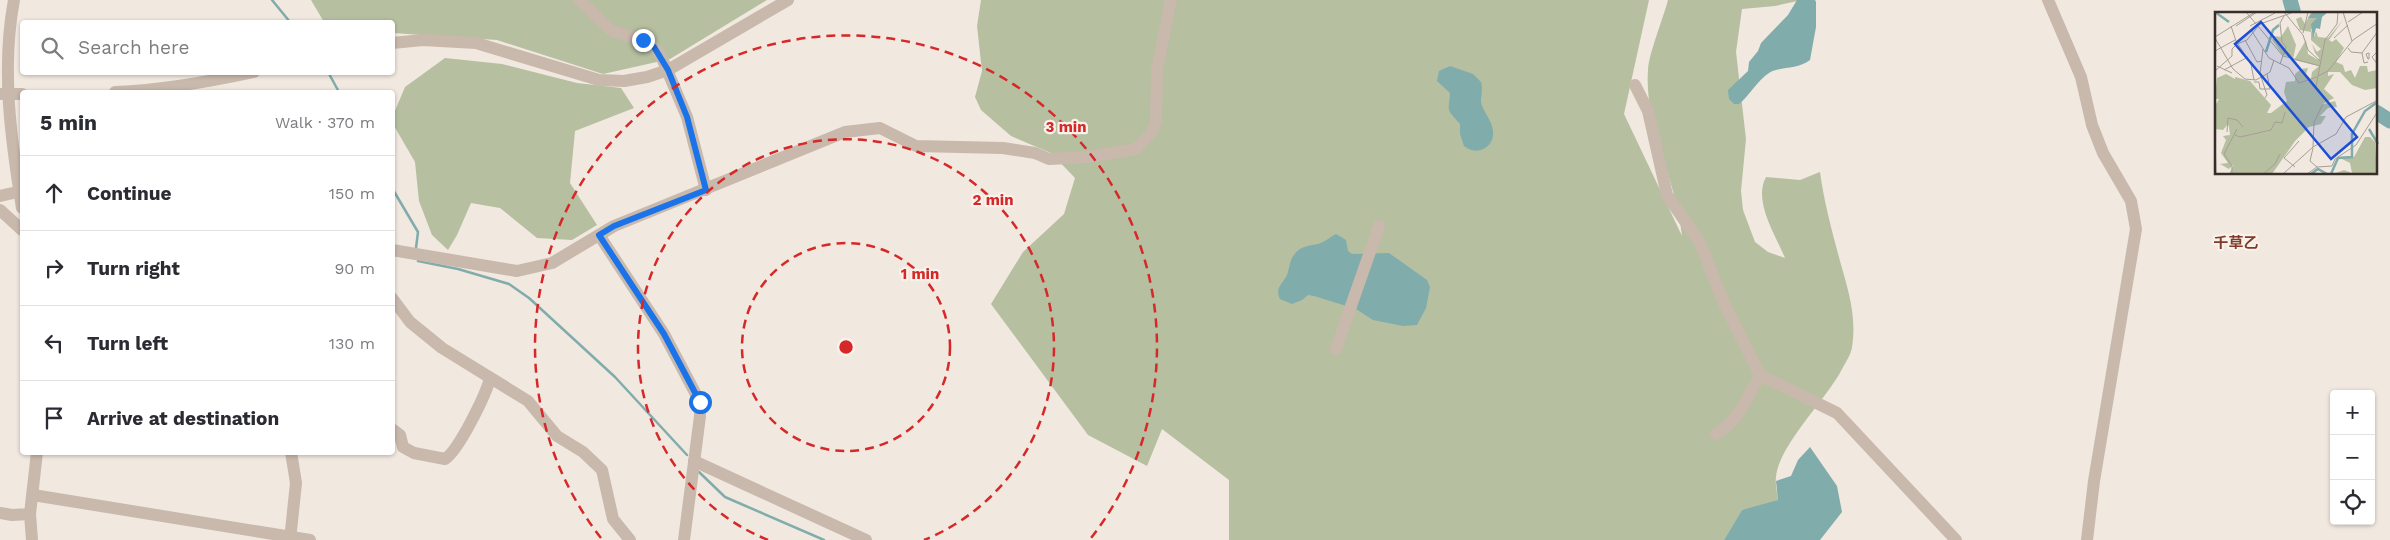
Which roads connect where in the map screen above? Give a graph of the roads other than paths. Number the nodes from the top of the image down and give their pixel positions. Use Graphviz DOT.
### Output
graph roads {
  1 [pos="14,0"];
  2 [pos="578,0"];
  3 [pos="788,0"];
  4 [pos="1171,0"];
  5 [pos="2048,0"];
  6 [pos="4,27"];
  7 [pos="395,43"];
  8 [pos="668,70"];
  9 [pos="238,75"];
  10 [pos="1635,85"];
  11 [pos="134,90"];
  12 [pos="4,94"];
  13 [pos="20,94"];
  14 [pos="20,185"];
  15 [pos="706,190"];
  16 [pos="20,191"];
  17 [pos="0,196"];
  18 [pos="0,210"];
  19 [pos="1380,226"];
  20 [pos="20,228"];
  21 [pos="599,235"];
  22 [pos="395,251"];
  23 [pos="395,302"];
  24 [pos="1336,349"];
  25 [pos="1760,375"];
  26 [pos="490,379"];
  27 [pos="395,431"];
  28 [pos="1716,434"];
  29 [pos="37,455"];
  30 [pos="291,455"];
  31 [pos="694,461"];
  32 [pos="33,495"];
  33 [pos="0,513"];
  34 [pos="30,514"];
  35 [pos="290,538"];
  36 [pos="32,540"];
  37 [pos="310,540"];
  38 [pos="630,540"];
  39 [pos="684,540"];
  40 [pos="866,540"];
  41 [pos="1956,540"];
  42 [pos="2087,540"];
  1 -- 6 [label="street"];
  2 -- 8 [label="street"];
  3 -- 8 [label="street"];
  4 -- 15 [label="street"];
  5 -- 42 [label="street"];
  6 -- 12 [label="street"];
  7 -- 8 [label="street"];
  8 -- 15 [label="street"];
  9 -- 11 [label="street"];
  10 -- 25 [label="street"];
  12 -- 13 [label="street"];
  12 -- 14 [label="street"];
  15 -- 21 [label="street"];
  16 -- 17 [label="street"];
  18 -- 20 [label="street"];
  19 -- 24 [label="street"];
  21 -- 22 [label="street"];
  21 -- 31 [label="street"];
  23 -- 26 [label="street"];
  25 -- 28 [label="street"];
  25 -- 41 [label="street"];
  26 -- 27 [label="street"];
  26 -- 38 [label="street"];
  29 -- 32 [label="street"];
  30 -- 35 [label="street"];
  31 -- 39 [label="street"];
  31 -- 40 [label="street"];
  32 -- 34 [label="street"];
  32 -- 35 [label="street"];
  33 -- 34 [label="street"];
  34 -- 36 [label="street"];
  35 -- 37 [label="street"];
}
